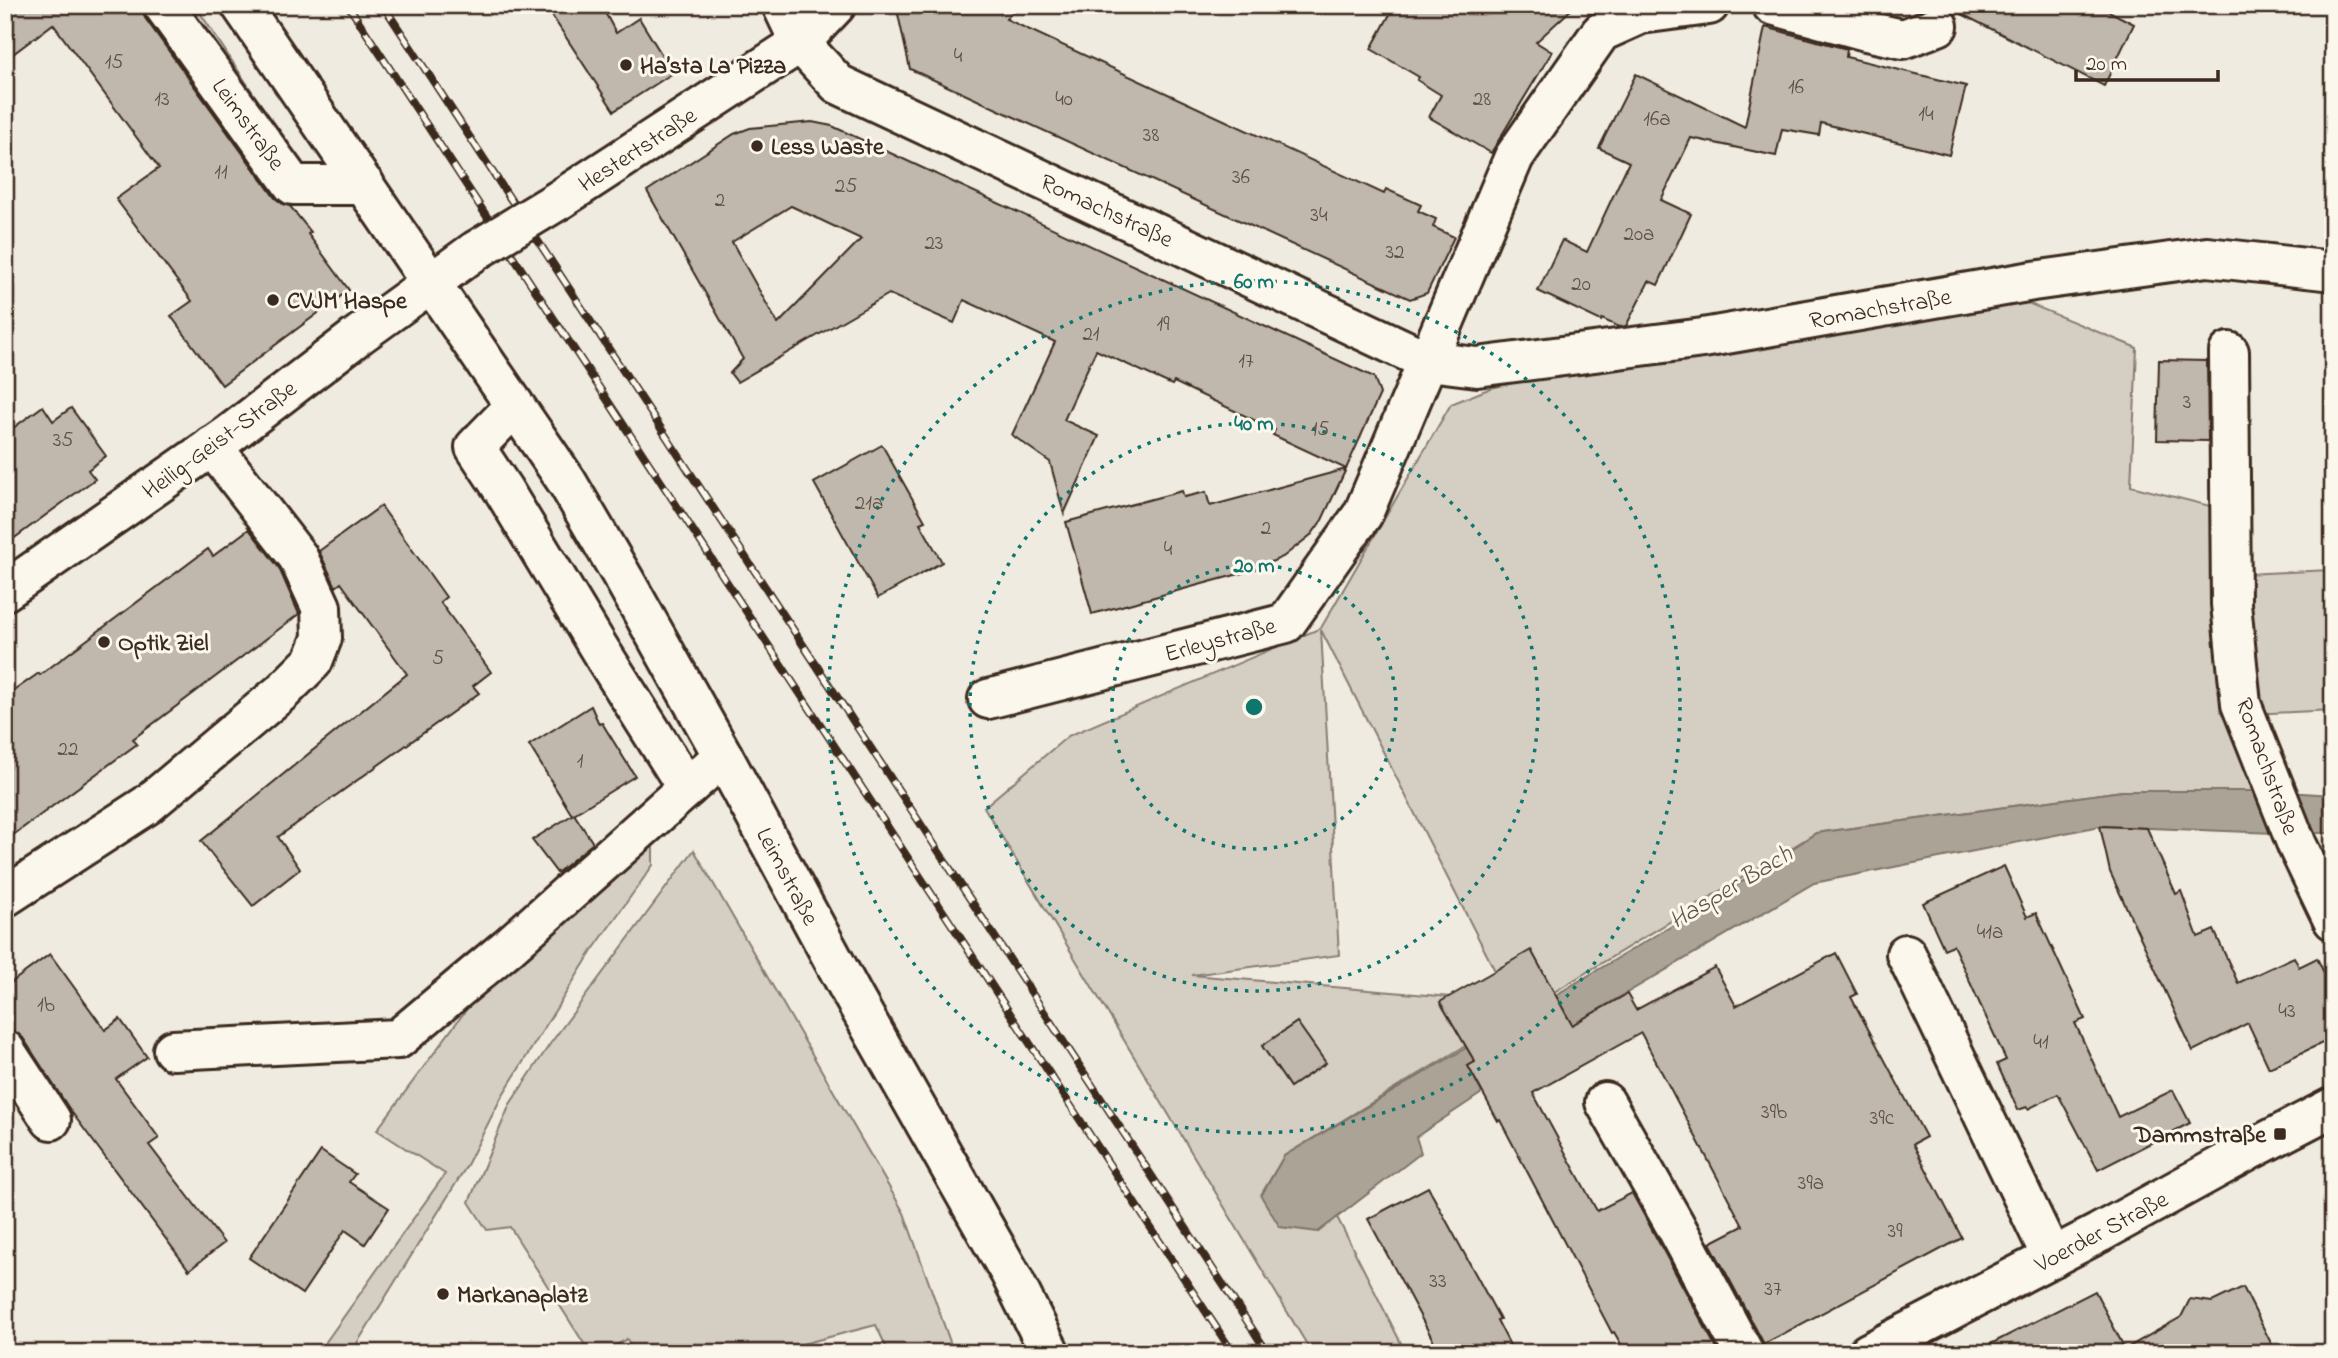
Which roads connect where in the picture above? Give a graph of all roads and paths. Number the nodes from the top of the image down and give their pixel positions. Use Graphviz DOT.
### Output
graph roads {
  1 [pos="163,5"];
  2 [pos="241,5"];
  3 [pos="782,5"];
  4 [pos="836,5"];
  5 [pos="1709,5"];
  6 [pos="1772,5"];
  7 [pos="1938,26"];
  8 [pos="800,43"];
  9 [pos="365,185"];
  10 [pos="2333,271"];
  11 [pos="430,283"];
  12 [pos="2230,352"];
  13 [pos="1427,361"];
  14 [pos="514,407"];
  15 [pos="212,446"];
  16 [pos="5,591"];
  17 [pos="988,699"];
  18 [pos="723,756"];
  19 [pos="687,789"];
  20 [pos="5,897"];
  21 [pos="2333,920"];
  22 [pos="1906,954"];
  23 [pos="5,1050"];
  24 [pos="173,1050"];
  25 [pos="1605,1102"];
  26 [pos="2333,1107"];
  27 [pos="51,1120"];
  28 [pos="2052,1258"];
  29 [pos="1050,1353"];
  30 [pos="1744,1353"];
  31 [pos="1868,1353"];
  1 -- 9 [label="street, Leimstraße"];
  2 -- 9 [label="street, Leimstraße"];
  3 -- 8 [label="street, Romachstraße"];
  4 -- 8 [label="street, Hestertstraße"];
  5 -- 13 [label="street"];
  6 -- 7 [label="street"];
  8 -- 11 [label="street, Hestertstraße, bridge"];
  8 -- 13 [label="street, Romachstraße"];
  9 -- 11 [label="street, Leimstraße"];
  10 -- 13 [label="street, Romachstraße"];
  11 -- 14 [label="street, Leimstraße"];
  11 -- 15 [label="street, Heilig-Geist-Straße"];
  12 -- 21 [label="street, Romachstraße"];
  13 -- 17 [label="street, Erleystraße"];
  14 -- 18 [label="street, Leimstraße"];
  14 -- 19 [label="street"];
  15 -- 16 [label="street, Heilig-Geist-Straße"];
  15 -- 20 [label="street"];
  18 -- 19 [label="street"];
  18 -- 29 [label="street, Leimstraße"];
  19 -- 24 [label="street"];
  22 -- 28 [label="street"];
  23 -- 27 [label="street"];
  25 -- 30 [label="street"];
  26 -- 28 [label="street, Voerder Straße"];
  28 -- 31 [label="street, Voerder Straße"];
}
